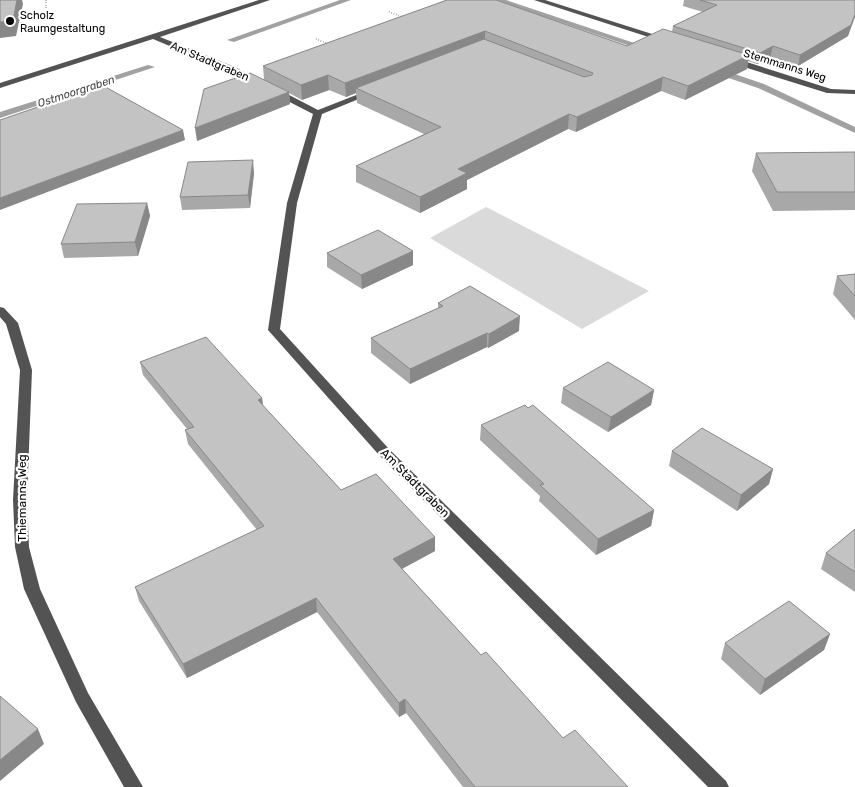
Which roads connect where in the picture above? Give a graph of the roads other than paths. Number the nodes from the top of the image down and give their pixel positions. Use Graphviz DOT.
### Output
graph roads {
  1 [pos="266,0"];
  2 [pos="538,0"];
  3 [pos="154,37"];
  4 [pos="679,44"];
  5 [pos="727,59"];
  6 [pos="0,86"];
  7 [pos="378,89"];
  8 [pos="855,92"];
  9 [pos="318,113"];
  10 [pos="0,310"];
  11 [pos="134,787"];
  12 [pos="720,787"];
  1 -- 3 [label="street"];
  2 -- 4 [label="street"];
  3 -- 6 [label="street"];
  3 -- 9 [label="street, Am Stadtgraben"];
  5 -- 8 [label="street, Stemmanns Weg"];
  7 -- 9 [label="street"];
  9 -- 12 [label="street, Am Stadtgraben"];
  10 -- 11 [label="street, Thiemanns Weg"];
}
